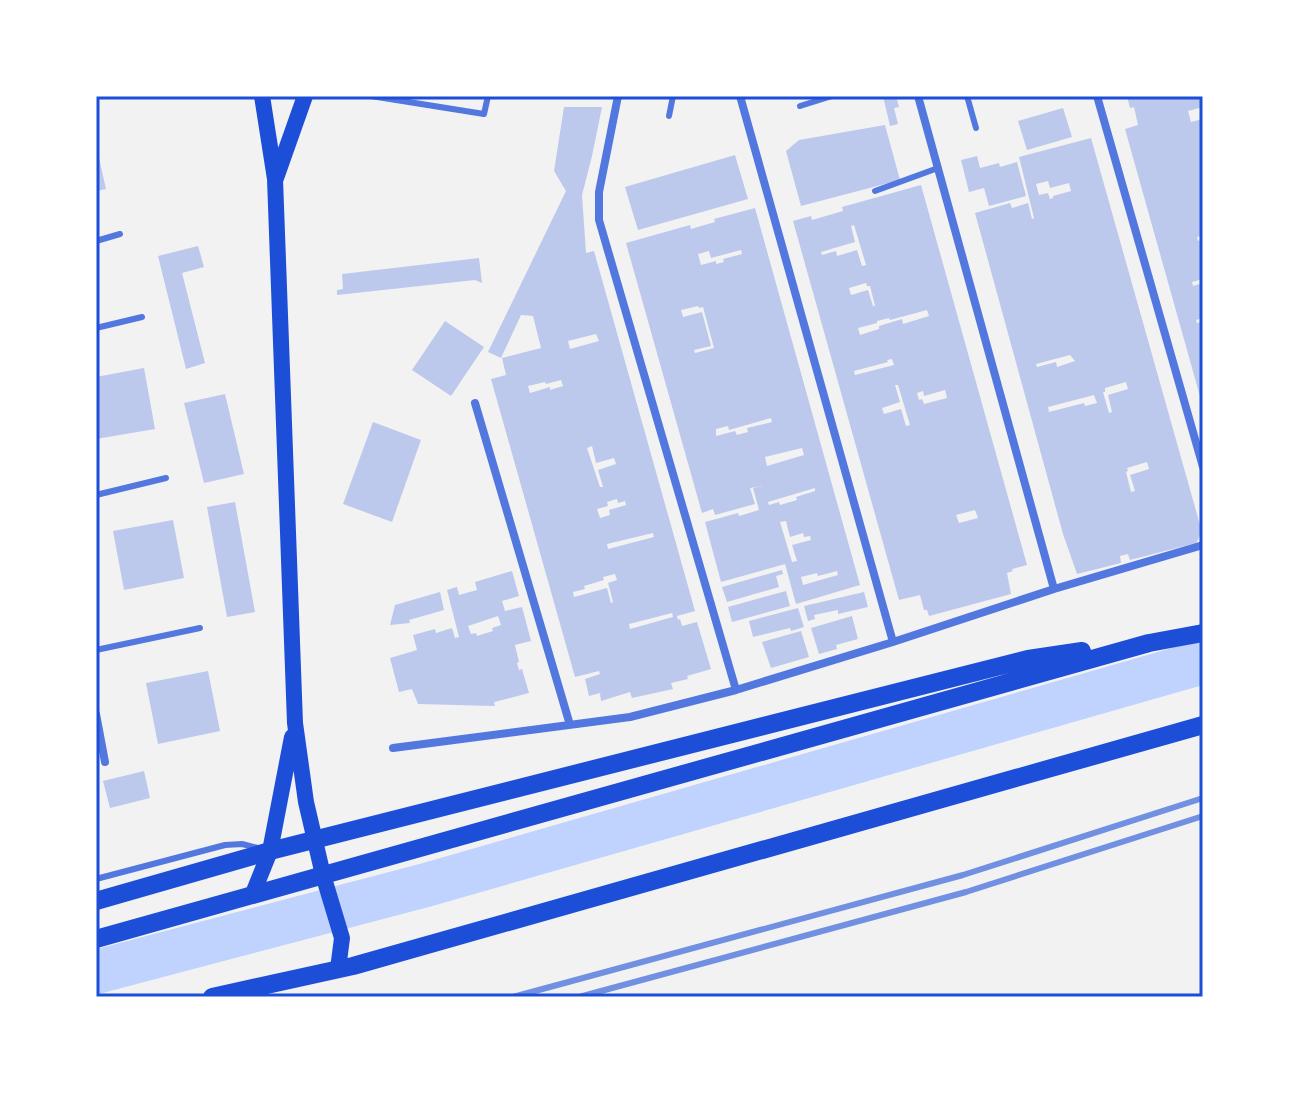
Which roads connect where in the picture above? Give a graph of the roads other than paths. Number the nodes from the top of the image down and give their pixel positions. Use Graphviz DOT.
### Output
graph roads {
  1 [pos="262,96"];
  2 [pos="305,96"];
  3 [pos="371,96"];
  4 [pos="488,96"];
  5 [pos="618,96"];
  6 [pos="673,96"];
  7 [pos="740,96"];
  8 [pos="832,96"];
  9 [pos="918,96"];
  10 [pos="967,96"];
  11 [pos="1097,96"];
  12 [pos="800,106"];
  13 [pos="669,116"];
  14 [pos="976,128"];
  15 [pos="938,168"];
  16 [pos="275,179"];
  17 [pos="875,191"];
  18 [pos="120,234"];
  19 [pos="96,241"];
  20 [pos="142,317"];
  21 [pos="96,328"];
  22 [pos="475,403"];
  23 [pos="1203,467"];
  24 [pos="166,478"];
  25 [pos="96,495"];
  26 [pos="1203,545"];
  27 [pos="1054,589"];
  28 [pos="200,628"];
  29 [pos="1203,633"];
  30 [pos="893,642"];
  31 [pos="1149,643"];
  32 [pos="96,650"];
  33 [pos="736,690"];
  34 [pos="96,714"];
  35 [pos="295,723"];
  36 [pos="570,725"];
  37 [pos="1203,725"];
  38 [pos="393,748"];
  39 [pos="105,762"];
  40 [pos="315,840"];
  41 [pos="270,851"];
  42 [pos="96,879"];
  43 [pos="325,883"];
  44 [pos="252,896"];
  45 [pos="96,901"];
  46 [pos="96,939"];
  47 [pos="338,969"];
  48 [pos="212,997"];
  1 -- 16 [label="main road"];
  2 -- 16 [label="main road"];
  3 -- 4 [label="lane"];
  5 -- 33 [label="street"];
  6 -- 13 [label="lane"];
  7 -- 30 [label="street"];
  8 -- 12 [label="lane"];
  9 -- 15 [label="street"];
  10 -- 14 [label="lane"];
  11 -- 23 [label="street"];
  15 -- 17 [label="lane"];
  15 -- 27 [label="street"];
  16 -- 35 [label="main road"];
  18 -- 19 [label="lane"];
  20 -- 21 [label="lane"];
  22 -- 36 [label="street"];
  24 -- 25 [label="lane"];
  26 -- 27 [label="street"];
  27 -- 30 [label="street"];
  28 -- 32 [label="lane"];
  29 -- 31 [label="main road"];
  30 -- 33 [label="street"];
  31 -- 40 [label="main road"];
  31 -- 43 [label="main road"];
  33 -- 36 [label="street"];
  34 -- 39 [label="street"];
  35 -- 40 [label="main road"];
  35 -- 41 [label="main road"];
  36 -- 38 [label="street"];
  37 -- 47 [label="main road"];
  40 -- 41 [label="main road"];
  40 -- 43 [label="main road"];
  41 -- 42 [label="lane"];
  41 -- 44 [label="main road"];
  41 -- 45 [label="main road"];
  43 -- 44 [label="main road"];
  43 -- 47 [label="main road"];
  44 -- 46 [label="main road"];
  47 -- 48 [label="main road"];
}
